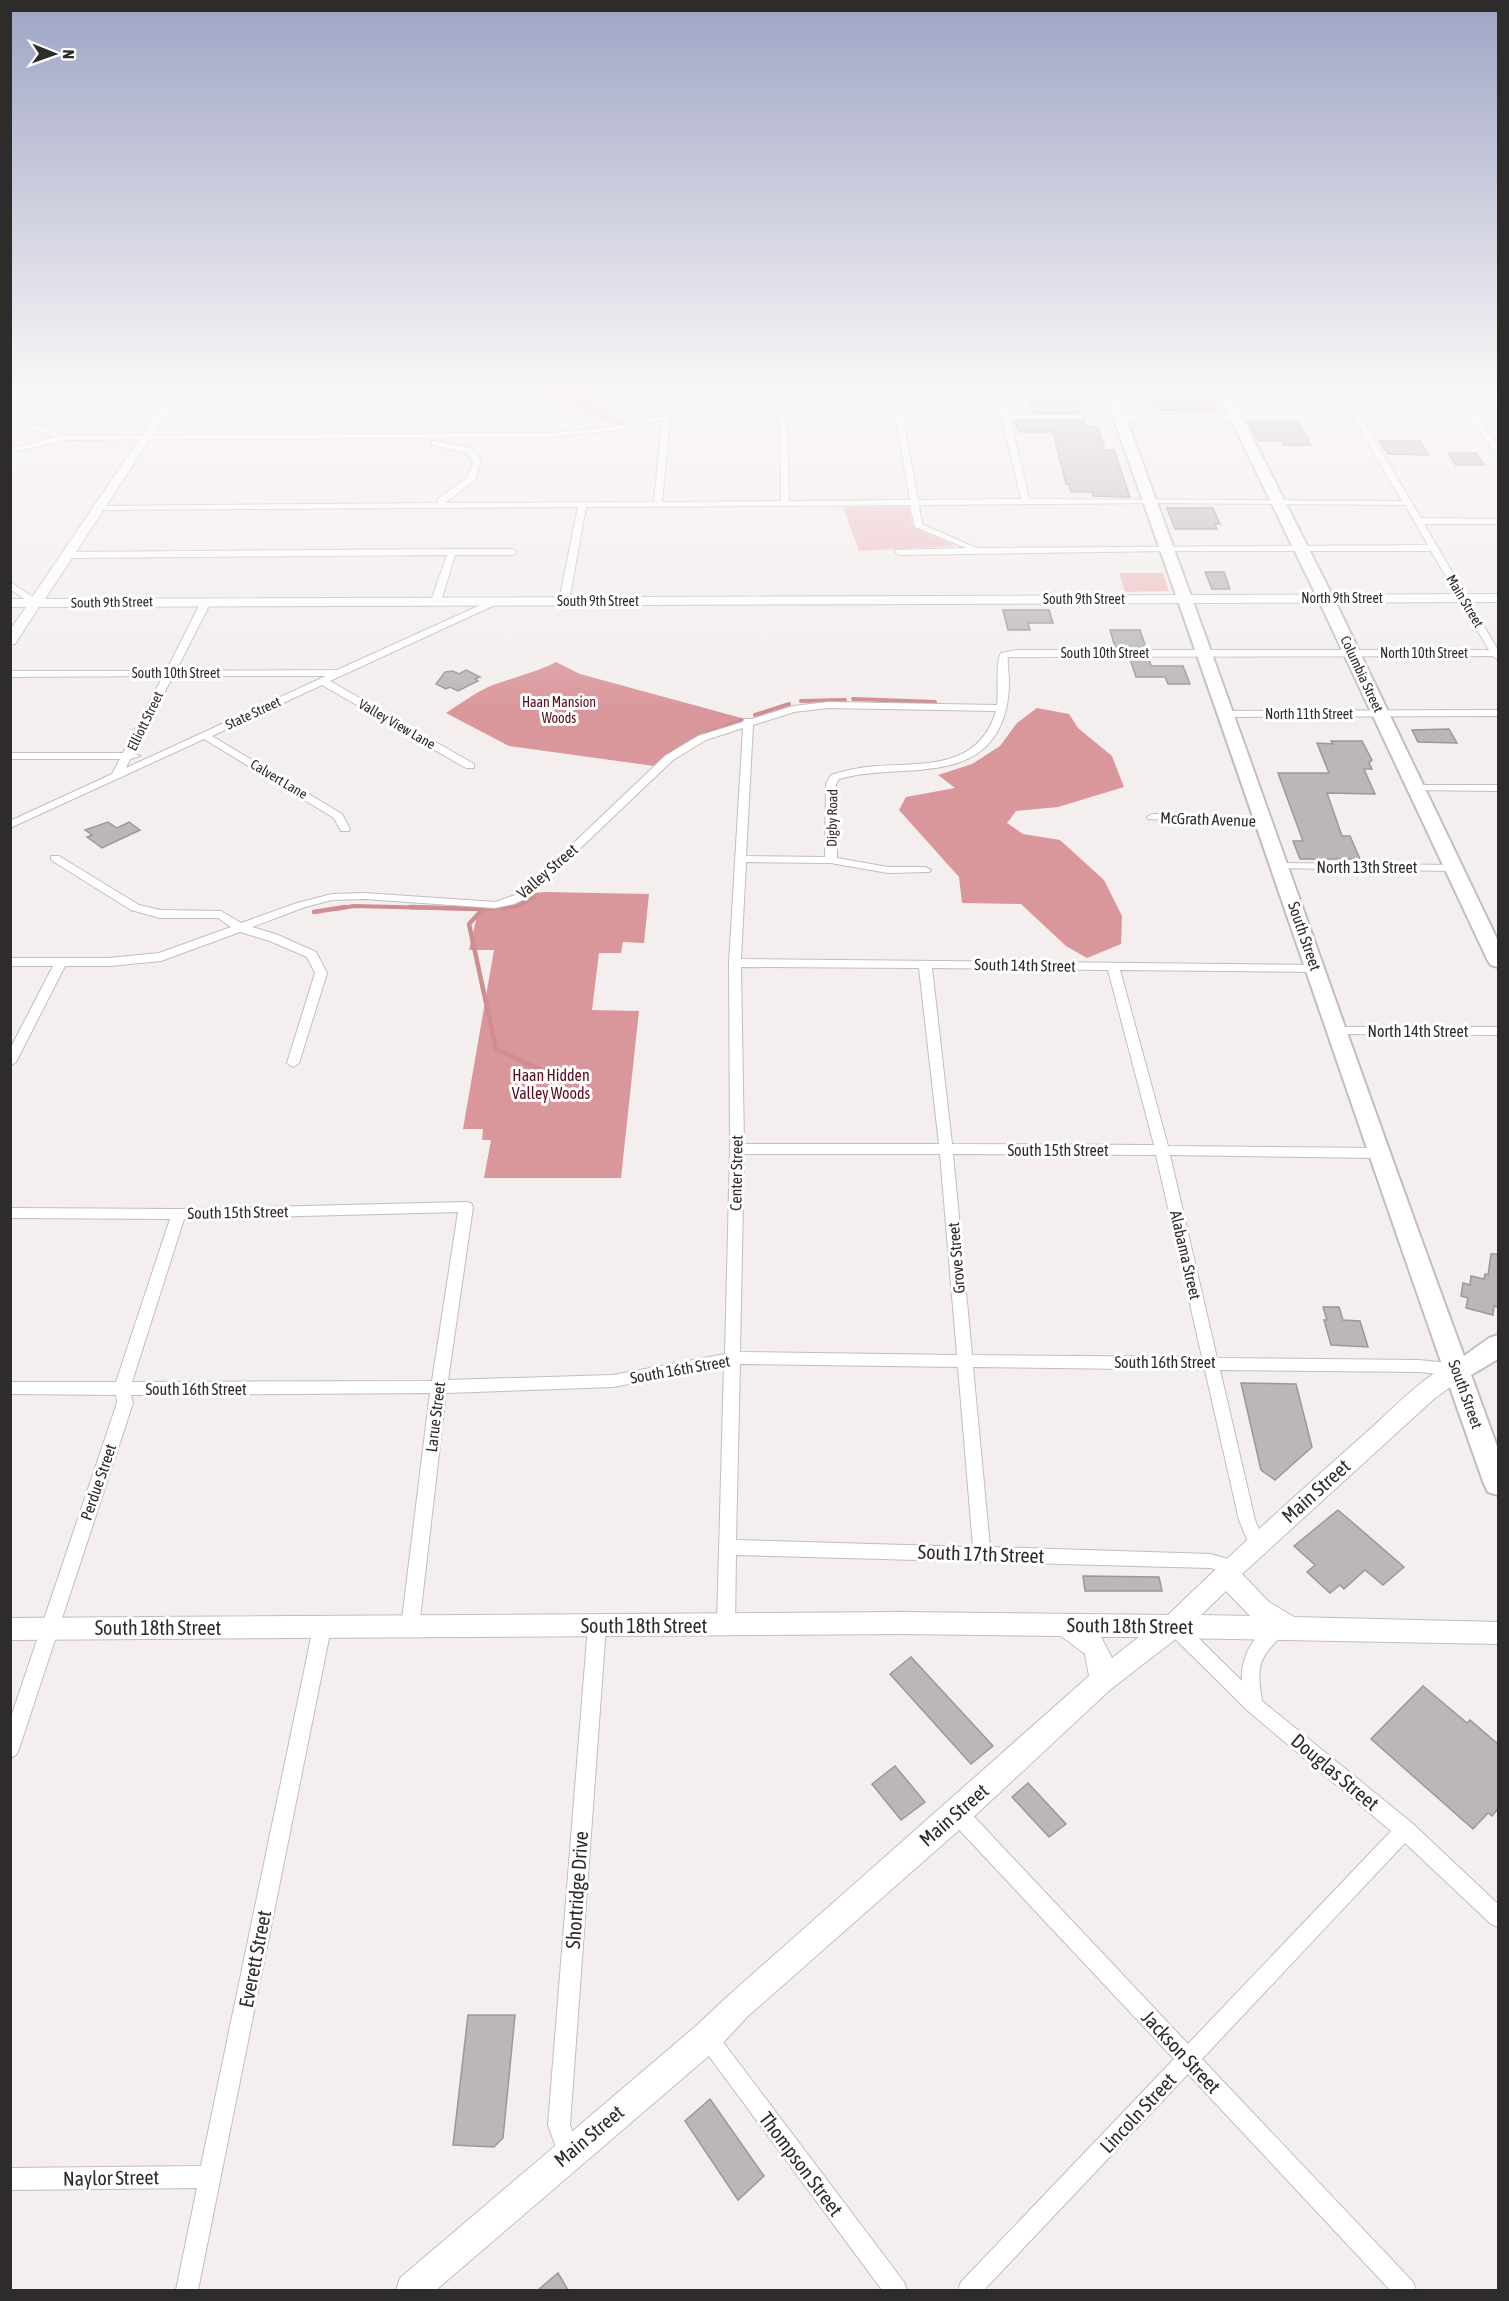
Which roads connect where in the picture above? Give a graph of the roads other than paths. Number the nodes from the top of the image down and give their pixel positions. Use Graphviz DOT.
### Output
graph roads {
  1 [pos="107,496"];
  2 [pos="447,496"];
  3 [pos="659,496"];
  4 [pos="786,496"];
  5 [pos="912,496"];
  6 [pos="1024,496"];
  7 [pos="1150,496"];
  8 [pos="1276,496"];
  9 [pos="1402,496"];
  10 [pos="1152,502"];
  11 [pos="1279,502"];
  12 [pos="1026,503"];
  13 [pos="1406,503"];
  14 [pos="913,504"];
  15 [pos="658,505"];
  16 [pos="786,505"];
  17 [pos="582,506"];
  18 [pos="442,507"];
  19 [pos="99,508"];
  20 [pos="1416,521"];
  21 [pos="1498,521"];
  22 [pos="1168,548"];
  23 [pos="1300,548"];
  24 [pos="1432,548"];
  25 [pos="977,550"];
  26 [pos="452,552"];
  27 [pos="513,552"];
  28 [pos="899,552"];
  29 [pos="68,555"];
  30 [pos="10,585"];
  31 [pos="1186,598"];
  32 [pos="1325,598"];
  33 [pos="1463,598"];
  34 [pos="1498,598"];
  35 [pos="436,601"];
  36 [pos="496,601"];
  37 [pos="564,601"];
  38 [pos="206,602"];
  39 [pos="10,603"];
  40 [pos="36,603"];
  41 [pos="10,641"];
  42 [pos="1205,652"];
  43 [pos="1352,653"];
  44 [pos="1498,654"];
  45 [pos="170,673"];
  46 [pos="341,673"];
  47 [pos="10,674"];
  48 [pos="323,681"];
  49 [pos="1001,708"];
  50 [pos="1380,713"];
  51 [pos="1498,713"];
  52 [pos="1227,714"];
  53 [pos="748,721"];
  54 [pos="206,736"];
  55 [pos="165,755"];
  56 [pos="10,756"];
  57 [pos="128,756"];
  58 [pos="470,766"];
  59 [pos="117,775"];
  60 [pos="1416,788"];
  61 [pos="1498,788"];
  62 [pos="1152,817"];
  63 [pos="1264,821"];
  64 [pos="10,825"];
  65 [pos="345,829"];
  66 [pos="55,858"];
  67 [pos="740,859"];
  68 [pos="831,860"];
  69 [pos="1280,866"];
  70 [pos="1454,868"];
  71 [pos="924,870"];
  72 [pos="240,928"];
  73 [pos="1498,961"];
  74 [pos="10,962"];
  75 [pos="61,962"];
  76 [pos="735,963"];
  77 [pos="925,964"];
  78 [pos="1113,966"];
  79 [pos="1316,968"];
  80 [pos="1338,1031"];
  81 [pos="1498,1031"];
  82 [pos="10,1062"];
  83 [pos="293,1063"];
  84 [pos="737,1149"];
  85 [pos="946,1150"];
  86 [pos="1162,1150"];
  87 [pos="1379,1153"];
  88 [pos="466,1207"];
  89 [pos="10,1213"];
  90 [pos="179,1214"];
  91 [pos="1498,1346"];
  92 [pos="733,1358"];
  93 [pos="964,1359"];
  94 [pos="1210,1363"];
  95 [pos="1458,1370"];
  96 [pos="439,1387"];
  97 [pos="10,1388"];
  98 [pos="122,1388"];
  99 [pos="1498,1484"];
  100 [pos="1257,1544"];
  101 [pos="727,1547"];
  102 [pos="982,1554"];
  103 [pos="1229,1570"];
  104 [pos="726,1625"];
  105 [pos="1064,1625"];
  106 [pos="597,1626"];
  107 [pos="1173,1626"];
  108 [pos="410,1627"];
  109 [pos="52,1628"];
  110 [pos="322,1628"];
  111 [pos="10,1629"];
  112 [pos="1285,1629"];
  113 [pos="1498,1633"];
  114 [pos="1102,1681"];
  115 [pos="1254,1705"];
  116 [pos="10,1749"];
  117 [pos="957,1813"];
  118 [pos="1405,1830"];
  119 [pos="1498,1917"];
  120 [pos="707,2037"];
  121 [pos="1188,2060"];
  122 [pos="569,2153"];
  123 [pos="211,2176"];
  124 [pos="10,2179"];
  125 [pos="187,2290"];
  126 [pos="412,2290"];
  127 [pos="896,2290"];
  128 [pos="969,2290"];
  129 [pos="1406,2290"];
  1 -- 19 [label="main road"];
  2 -- 18 [label="street"];
  3 -- 15 [label="street"];
  4 -- 16 [label="street"];
  5 -- 14 [label="street"];
  6 -- 12 [label="street"];
  7 -- 10 [label="main road, South Street"];
  8 -- 11 [label="main road, Columbia Street"];
  9 -- 13 [label="street, Main Street"];
  10 -- 11 [label="street"];
  10 -- 12 [label="street"];
  10 -- 22 [label="main road, South Street"];
  11 -- 13 [label="street"];
  11 -- 23 [label="main road, Columbia Street"];
  12 -- 14 [label="street"];
  13 -- 20 [label="street, Main Street"];
  14 -- 16 [label="street"];
  14 -- 25 [label="street"];
  15 -- 16 [label="street"];
  15 -- 17 [label="street"];
  17 -- 18 [label="street"];
  17 -- 37 [label="street"];
  18 -- 19 [label="street"];
  19 -- 29 [label="main road"];
  20 -- 21 [label="street"];
  20 -- 24 [label="street, Main Street"];
  22 -- 23 [label="street"];
  22 -- 25 [label="street"];
  22 -- 31 [label="main road, South Street"];
  23 -- 24 [label="street"];
  23 -- 32 [label="main road, Columbia Street"];
  24 -- 33 [label="street, Main Street"];
  25 -- 28 [label="street"];
  26 -- 27 [label="street"];
  26 -- 29 [label="street"];
  26 -- 35 [label="street"];
  29 -- 40 [label="main road"];
  30 -- 40 [label="street"];
  31 -- 32 [label="main road, North 9th Street"];
  31 -- 37 [label="main road, South 9th Street"];
  31 -- 42 [label="main road, South Street"];
  32 -- 33 [label="main road, North 9th Street"];
  32 -- 43 [label="main road, Columbia Street"];
  33 -- 34 [label="main road, North 9th Street"];
  33 -- 44 [label="street, Main Street"];
  35 -- 36 [label="main road, South 9th Street"];
  35 -- 38 [label="main road, South 9th Street"];
  36 -- 37 [label="main road, South 9th Street"];
  36 -- 46 [label="street, State Street"];
  38 -- 40 [label="main road, South 9th Street"];
  38 -- 45 [label="street, Elliott Street"];
  39 -- 40 [label="main road, South 9th Street"];
  40 -- 41 [label="main road"];
  42 -- 43 [label="street, North 10th Street"];
  42 -- 49 [label="street, South 10th Street"];
  42 -- 52 [label="main road, South Street"];
  43 -- 44 [label="street, North 10th Street"];
  43 -- 50 [label="main road, Columbia Street"];
  45 -- 46 [label="street, South 10th Street"];
  45 -- 47 [label="street, South 10th Street"];
  45 -- 57 [label="street, Elliott Street"];
  46 -- 48 [label="street, State Street"];
  48 -- 54 [label="street, State Street"];
  48 -- 58 [label="street, Valley View Lane"];
  49 -- 53 [label="street, Valley Street"];
  49 -- 68 [label="street, Digby Road"];
  50 -- 51 [label="street, North 11th Street"];
  50 -- 52 [label="street, North 11th Street"];
  50 -- 60 [label="main road, Columbia Street"];
  52 -- 63 [label="main road, South Street"];
  53 -- 67 [label="street, Center Street"];
  53 -- 72 [label="street, Valley Street"];
  54 -- 55 [label="street, State Street"];
  54 -- 65 [label="street, Calvert Lane"];
  55 -- 57 [label="street"];
  55 -- 59 [label="street, State Street"];
  56 -- 57 [label="street"];
  57 -- 59 [label="street, Elliott Street"];
  59 -- 64 [label="street, State Street"];
  60 -- 61 [label="street"];
  60 -- 70 [label="main road, Columbia Street"];
  62 -- 63 [label="street, McGrath Avenue"];
  63 -- 69 [label="main road, South Street"];
  66 -- 72 [label="street"];
  67 -- 68 [label="street, Digby Road"];
  67 -- 76 [label="street, Center Street"];
  68 -- 71 [label="street"];
  69 -- 70 [label="street, North 13th Street"];
  69 -- 79 [label="main road, South Street"];
  70 -- 73 [label="main road, Columbia Street"];
  72 -- 75 [label="street, Valley Street"];
  72 -- 83 [label="street"];
  74 -- 75 [label="street"];
  75 -- 82 [label="street"];
  76 -- 77 [label="street, South 14th Street"];
  76 -- 84 [label="street, Center Street"];
  77 -- 78 [label="street, South 14th Street"];
  77 -- 85 [label="street, Grove Street"];
  78 -- 79 [label="street, South 14th Street"];
  78 -- 86 [label="street, Alabama Street"];
  79 -- 80 [label="main road, South Street"];
  80 -- 81 [label="street, North 14th Street"];
  80 -- 87 [label="main road, South Street"];
  84 -- 85 [label="street, South 15th Street"];
  84 -- 92 [label="street, Center Street"];
  85 -- 86 [label="street, South 15th Street"];
  85 -- 93 [label="street, Grove Street"];
  86 -- 87 [label="street, South 15th Street"];
  86 -- 94 [label="street, Alabama Street"];
  87 -- 95 [label="main road, South Street"];
  88 -- 90 [label="street, South 15th Street"];
  88 -- 96 [label="street, Larue Street"];
  89 -- 90 [label="street, South 15th Street"];
  90 -- 98 [label="street, Perdue Street"];
  91 -- 95 [label="main road, Main Street"];
  92 -- 93 [label="street, South 16th Street"];
  92 -- 96 [label="street, South 16th Street"];
  92 -- 101 [label="street, Center Street"];
  93 -- 94 [label="street, South 16th Street"];
  93 -- 102 [label="street, Grove Street"];
  94 -- 95 [label="street, South 16th Street"];
  94 -- 100 [label="street, Alabama Street"];
  95 -- 99 [label="main road, South Street"];
  95 -- 100 [label="main road, Main Street"];
  96 -- 98 [label="street, South 16th Street"];
  96 -- 108 [label="street, Larue Street"];
  97 -- 98 [label="street, South 16th Street"];
  98 -- 109 [label="street, Perdue Street"];
  100 -- 103 [label="main road, Main Street"];
  101 -- 102 [label="street, South 17th Street"];
  101 -- 104 [label="street, Center Street"];
  102 -- 103 [label="street, South 17th Street"];
  103 -- 107 [label="main road, Main Street"];
  103 -- 112 [label="main road"];
  104 -- 105 [label="main road, South 18th Street"];
  104 -- 106 [label="main road, South 18th Street"];
  105 -- 107 [label="main road, South 18th Street"];
  105 -- 114 [label="main road"];
  106 -- 108 [label="main road, South 18th Street"];
  106 -- 122 [label="street, Shortridge Drive"];
  107 -- 112 [label="main road, South 18th Street"];
  107 -- 114 [label="main road, Main Street"];
  107 -- 115 [label="street, Douglas Street"];
  108 -- 110 [label="main road, South 18th Street"];
  109 -- 110 [label="main road, South 18th Street"];
  109 -- 111 [label="main road, South 18th Street"];
  109 -- 116 [label="street, Perdue Street"];
  110 -- 123 [label="street, Everett Street"];
  112 -- 113 [label="main road, South 18th Street"];
  112 -- 115 [label="street"];
  114 -- 117 [label="main road, Main Street"];
  115 -- 118 [label="street, Douglas Street"];
  117 -- 120 [label="main road, Main Street"];
  117 -- 121 [label="street, Jackson Street"];
  118 -- 119 [label="street, Douglas Street"];
  118 -- 121 [label="street, Lincoln Street"];
  120 -- 122 [label="main road, Main Street"];
  120 -- 127 [label="street, Thompson Street"];
  121 -- 128 [label="street, Lincoln Street"];
  121 -- 129 [label="street, Jackson Street"];
  122 -- 126 [label="main road, Main Street"];
  123 -- 124 [label="street, Naylor Street"];
  123 -- 125 [label="street, Everett Street"];
}
